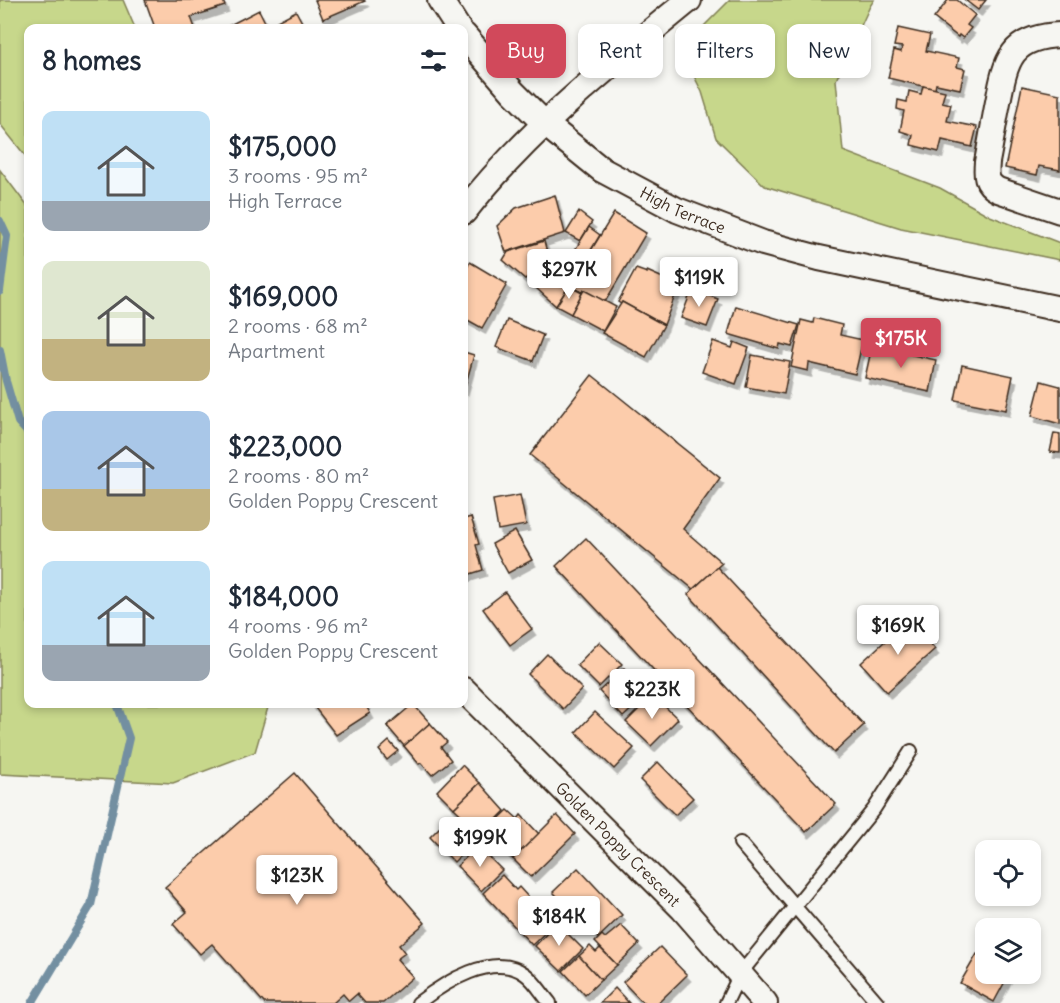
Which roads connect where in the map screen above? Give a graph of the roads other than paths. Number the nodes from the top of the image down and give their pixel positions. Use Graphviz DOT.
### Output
graph roads {
  1 [pos="440,0"];
  2 [pos="676,4"];
  3 [pos="455,24"];
  4 [pos="1060,35"];
  5 [pos="468,40"];
  6 [pos="544,123"];
  7 [pos="468,207"];
  8 [pos="1060,211"];
  9 [pos="1060,309"];
  10 [pos="468,694"];
  11 [pos="911,751"];
  12 [pos="740,843"];
  13 [pos="796,906"];
  14 [pos="741,974"];
  15 [pos="418,1003"];
  16 [pos="550,1003"];
  17 [pos="726,1003"];
  18 [pos="765,1003"];
  19 [pos="878,1003"];
  1 -- 3 [label="street"];
  2 -- 6 [label="street"];
  4 -- 8 [label="street"];
  5 -- 6 [label="street, High Terrace"];
  6 -- 7 [label="street"];
  6 -- 9 [label="street, High Terrace"];
  10 -- 14 [label="street, Golden Poppy Crescent"];
  11 -- 13 [label="lane"];
  12 -- 13 [label="lane"];
  13 -- 14 [label="lane"];
  13 -- 19 [label="lane"];
  14 -- 17 [label="lane"];
  14 -- 18 [label="street, Golden Poppy Crescent"];
  15 -- 16 [label="lane"];
}
